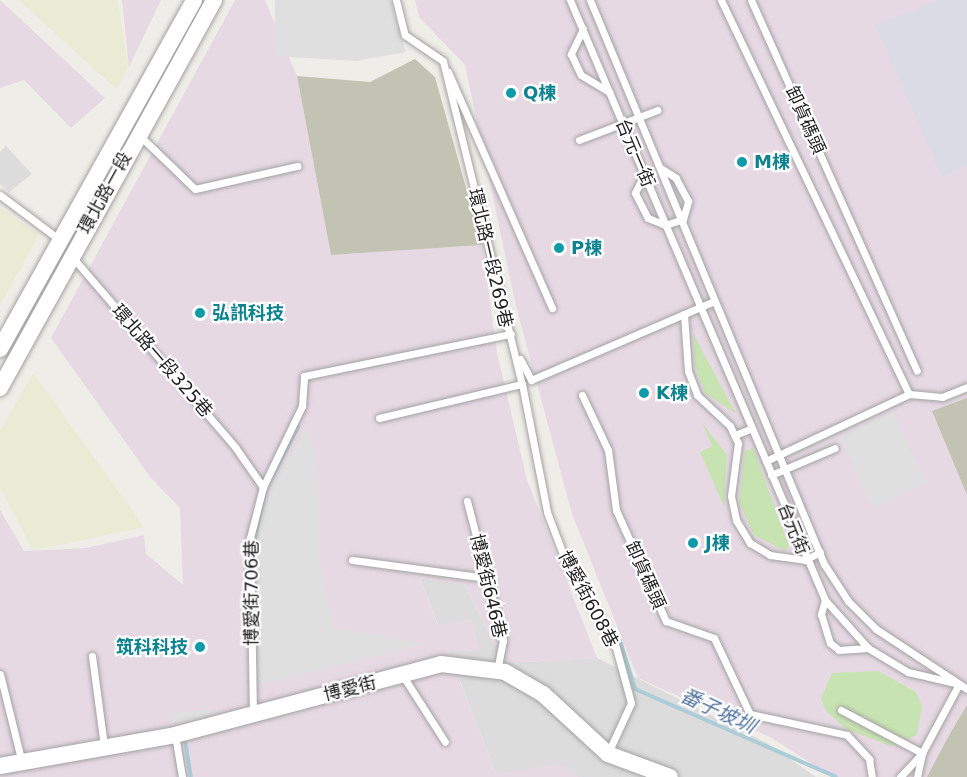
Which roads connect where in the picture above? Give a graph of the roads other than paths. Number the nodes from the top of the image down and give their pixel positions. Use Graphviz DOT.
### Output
graph roads {
  1 [pos="194,0"];
  2 [pos="214,0"];
  3 [pos="396,0"];
  4 [pos="570,0"];
  5 [pos="590,0"];
  6 [pos="721,0"];
  7 [pos="751,0"];
  8 [pos="583,29"];
  9 [pos="446,71"];
  10 [pos="609,92"];
  11 [pos="657,110"];
  12 [pos="639,117"];
  13 [pos="623,123"];
  14 [pos="138,134"];
  15 [pos="579,140"];
  16 [pos="297,166"];
  17 [pos="662,169"];
  18 [pos="644,175"];
  19 [pos="0,195"];
  20 [pos="683,219"];
  21 [pos="665,225"];
  22 [pos="59,238"];
  23 [pos="71,254"];
  24 [pos="714,301"];
  25 [pos="699,307"];
  26 [pos="552,308"];
  27 [pos="684,314"];
  28 [pos="511,334"];
  29 [pos="0,349"];
  30 [pos="514,349"];
  31 [pos="917,371"];
  32 [pos="304,376"];
  33 [pos="522,384"];
  34 [pos="967,387"];
  35 [pos="0,388"];
  36 [pos="909,394"];
  37 [pos="582,395"];
  38 [pos="379,418"];
  39 [pos="752,428"];
  40 [pos="735,435"];
  41 [pos="836,448"];
  42 [pos="781,455"];
  43 [pos="766,461"];
  44 [pos="786,470"];
  45 [pos="771,475"];
  46 [pos="263,487"];
  47 [pos="468,501"];
  48 [pos="820,552"];
  49 [pos="352,560"];
  50 [pos="805,560"];
  51 [pos="487,578"];
  52 [pos="825,600"];
  53 [pos="868,648"];
  54 [pos="92,656"];
  55 [pos="497,670"];
  56 [pos="0,674"];
  57 [pos="403,676"];
  58 [pos="959,684"];
  59 [pos="967,688"];
  60 [pos="842,710"];
  61 [pos="253,713"];
  62 [pos="175,735"];
  63 [pos="445,742"];
  64 [pos="105,748"];
  65 [pos="922,753"];
  66 [pos="608,754"];
  67 [pos="22,762"];
  68 [pos="0,766"];
  69 [pos="182,777"];
  70 [pos="670,777"];
  71 [pos="872,777"];
  72 [pos="900,777"];
  73 [pos="917,777"];
  1 -- 22 [label="street, 環北路一段"];
  2 -- 14 [label="street, 環北路一段"];
  3 -- 9 [label="lane, 環北路一段269巷"];
  4 -- 8 [label="lane, 台元一街"];
  5 -- 12 [label="lane, 台元一街"];
  6 -- 36 [label="lane"];
  7 -- 31 [label="lane, 卸貨碼頭"];
  8 -- 10 [label="lane, 台元一街"];
  8 -- 10 [label="lane"];
  9 -- 26 [label="lane"];
  9 -- 28 [label="lane, 環北路一段269巷"];
  10 -- 13 [label="lane, 台元一街"];
  11 -- 12 [label="lane"];
  12 -- 13 [label="lane"];
  12 -- 17 [label="lane, 台元一街"];
  13 -- 15 [label="lane"];
  13 -- 18 [label="lane, 台元一街"];
  14 -- 16 [label="lane"];
  14 -- 23 [label="street, 環北路一段"];
  17 -- 20 [label="lane, 台元一街"];
  17 -- 20 [label="lane"];
  18 -- 21 [label="lane, 台元一街"];
  18 -- 21 [label="lane"];
  19 -- 22 [label="lane, 環北路一段325巷"];
  20 -- 21 [label="lane"];
  20 -- 24 [label="lane, 台元一街"];
  21 -- 25 [label="lane, 台元一街"];
  22 -- 23 [label="lane, 環北路一段325巷"];
  22 -- 29 [label="street, 環北路一段"];
  23 -- 35 [label="street, 環北路一段"];
  23 -- 46 [label="lane, 環北路一段325巷"];
  24 -- 25 [label="lane"];
  24 -- 42 [label="lane, 台元街"];
  25 -- 27 [label="lane"];
  25 -- 39 [label="lane, 台元街"];
  27 -- 30 [label="lane"];
  27 -- 40 [label="lane"];
  28 -- 30 [label="lane, 博愛街608巷"];
  28 -- 32 [label="lane, 環北路一段269巷"];
  30 -- 33 [label="lane, 博愛街608巷"];
  32 -- 46 [label="lane, 博愛街706巷"];
  33 -- 38 [label="lane"];
  33 -- 66 [label="lane, 博愛街608巷"];
  34 -- 36 [label="lane"];
  36 -- 42 [label="lane"];
  37 -- 71 [label="lane, 卸貨碼頭"];
  39 -- 40 [label="lane"];
  39 -- 43 [label="lane, 台元街"];
  40 -- 50 [label="lane"];
  41 -- 44 [label="lane"];
  42 -- 43 [label="lane"];
  42 -- 44 [label="lane, 台元街"];
  43 -- 45 [label="lane, 台元街"];
  44 -- 45 [label="lane"];
  44 -- 48 [label="lane, 台元街"];
  45 -- 50 [label="lane, 台元街"];
  46 -- 61 [label="lane, 博愛街706巷"];
  47 -- 51 [label="lane, 博愛街646巷"];
  48 -- 50 [label="lane"];
  48 -- 58 [label="lane, 台元街"];
  49 -- 51 [label="lane"];
  50 -- 52 [label="lane, 台元街"];
  51 -- 55 [label="lane, 博愛街646巷"];
  52 -- 53 [label="lane, 台元街"];
  52 -- 53 [label="lane"];
  53 -- 58 [label="lane, 台元街"];
  54 -- 64 [label="lane"];
  55 -- 57 [label="street, 博愛街"];
  55 -- 66 [label="street, 博愛街"];
  56 -- 67 [label="lane"];
  57 -- 61 [label="street, 博愛街"];
  57 -- 63 [label="lane"];
  58 -- 59 [label="lane, 台元街"];
  58 -- 65 [label="lane"];
  60 -- 65 [label="lane"];
  61 -- 62 [label="street, 博愛街"];
  62 -- 64 [label="street, 博愛街"];
  62 -- 69 [label="lane"];
  64 -- 67 [label="street, 博愛街"];
  65 -- 72 [label="lane"];
  65 -- 73 [label="lane"];
  66 -- 70 [label="street, 博愛街"];
  67 -- 68 [label="street, 博愛街"];
}
